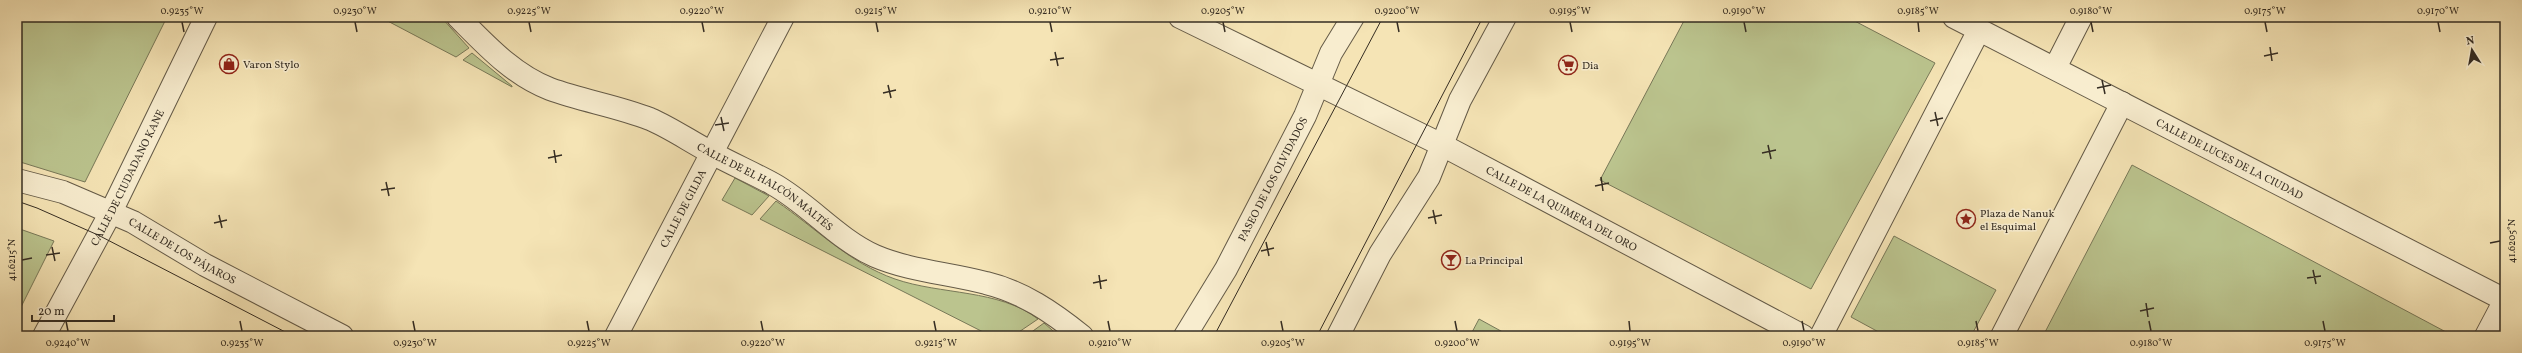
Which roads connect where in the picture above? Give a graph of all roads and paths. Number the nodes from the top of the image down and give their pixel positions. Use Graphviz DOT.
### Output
graph roads {
  1 [pos="206,17"];
  2 [pos="458,17"];
  3 [pos="783,17"];
  4 [pos="1180,17"];
  5 [pos="1353,17"];
  6 [pos="1505,17"];
  7 [pos="1954,17"];
  8 [pos="2081,17"];
  9 [pos="1980,30"];
  10 [pos="2055,68"];
  11 [pos="1318,85"];
  12 [pos="2122,103"];
  13 [pos="1442,145"];
  14 [pos="712,153"];
  15 [pos="17,180"];
  16 [pos="111,212"];
  17 [pos="2505,300"];
  18 [pos="44,336"];
  19 [pos="342,336"];
  20 [pos="616,336"];
  21 [pos="1082,336"];
  22 [pos="1184,336"];
  23 [pos="1338,336"];
  24 [pos="1803,336"];
  25 [pos="1821,336"];
  26 [pos="2002,336"];
  27 [pos="2486,336"];
  1 -- 16 [label="street, CALLE DE CIUDADANO KANE"];
  2 -- 14 [label="street, CALLE DE EL HALCÓN MALTÉS"];
  3 -- 14 [label="street, CALLE DE GILDA"];
  4 -- 11 [label="street"];
  5 -- 11 [label="street, PASEO DE LOS OLVIDADOS"];
  6 -- 13 [label="street"];
  7 -- 9 [label="street, CALLE DE LUCES DE LA CIUDAD"];
  8 -- 10 [label="street"];
  9 -- 10 [label="street, CALLE DE LUCES DE LA CIUDAD"];
  9 -- 25 [label="street"];
  10 -- 12 [label="street, CALLE DE LUCES DE LA CIUDAD"];
  11 -- 13 [label="street, CALLE DE LA QUIMERA DEL ORO"];
  11 -- 22 [label="street, PASEO DE LOS OLVIDADOS"];
  12 -- 17 [label="street, CALLE DE LUCES DE LA CIUDAD"];
  12 -- 26 [label="street"];
  13 -- 23 [label="street"];
  13 -- 24 [label="street, CALLE DE LA QUIMERA DEL ORO"];
  14 -- 20 [label="street, CALLE DE GILDA"];
  14 -- 21 [label="street, CALLE DE EL HALCÓN MALTÉS"];
  15 -- 16 [label="street, CALLE DE LOS PÁJAROS"];
  16 -- 18 [label="street, CALLE DE CIUDADANO KANE"];
  16 -- 19 [label="street, CALLE DE LOS PÁJAROS"];
  17 -- 27 [label="street"];
}
